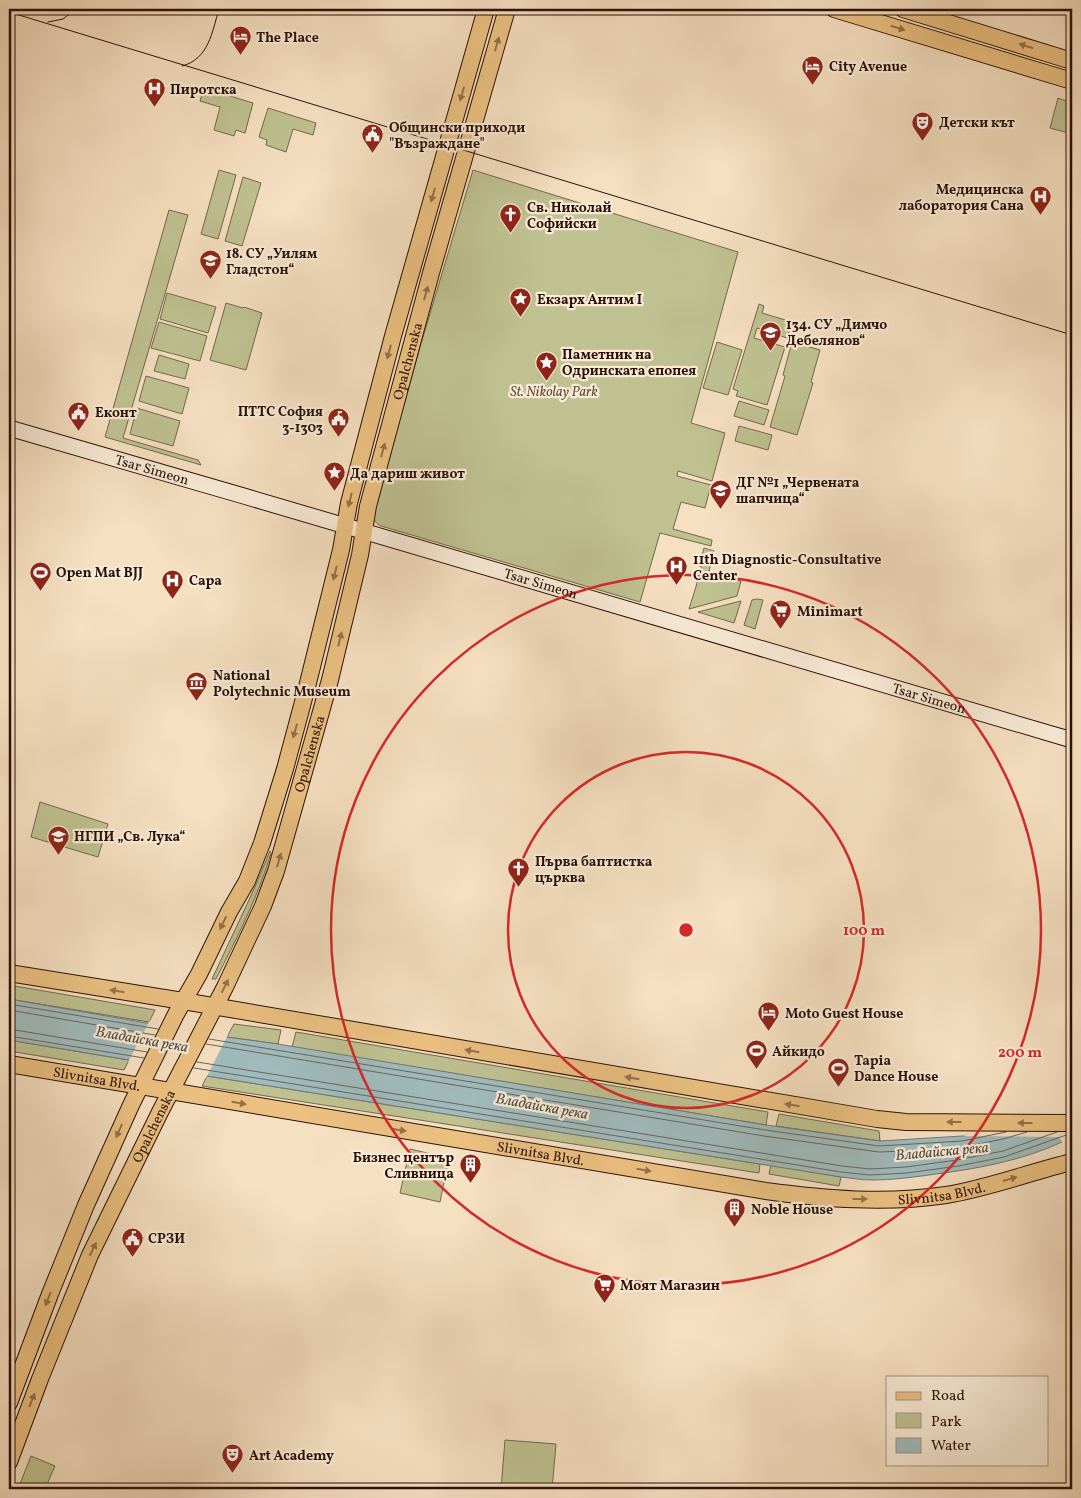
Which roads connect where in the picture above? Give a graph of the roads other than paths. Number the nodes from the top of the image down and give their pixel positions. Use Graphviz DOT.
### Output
graph roads {
  1 [pos="486,9"];
  2 [pos="507,9"];
  3 [pos="834,9"];
  4 [pos="903,9"];
  5 [pos="1072,60"];
  6 [pos="1072,80"];
  7 [pos="9,428"];
  8 [pos="345,526"];
  9 [pos="364,531"];
  10 [pos="1072,740"];
  11 [pos="9,973"];
  12 [pos="180,1007"];
  13 [pos="211,1013"];
  14 [pos="9,1064"];
  15 [pos="142,1080"];
  16 [pos="174,1086"];
  17 [pos="1072,1123"];
  18 [pos="1072,1162"];
  19 [pos="9,1402"];
  20 [pos="9,1462"];
  1 -- 8 [label="main road, Opalchenska, one-way"];
  9 -- 2 [label="main road, Opalchenska, one-way"];
  3 -- 6 [label="main road, one-way"];
  5 -- 4 [label="main road, one-way"];
  7 -- 8 [label="street, Tsar Simeon"];
  8 -- 9 [label="street, Tsar Simeon"];
  8 -- 12 [label="main road, Opalchenska, one-way"];
  9 -- 10 [label="street, Tsar Simeon"];
  13 -- 9 [label="main road, Opalchenska, one-way"];
  12 -- 11 [label="main road, one-way"];
  12 -- 13 [label="main road"];
  12 -- 15 [label="main road, Opalchenska"];
  13 -- 16 [label="main road, Opalchenska"];
  17 -- 13 [label="main road, one-way"];
  14 -- 15 [label="main road, Slivnitsa Blvd."];
  15 -- 16 [label="main road, Slivnitsa Blvd."];
  15 -- 19 [label="main road, Opalchenska, one-way"];
  16 -- 18 [label="main road, Slivnitsa Blvd., one-way"];
  20 -- 16 [label="main road, Opalchenska, one-way"];
}
